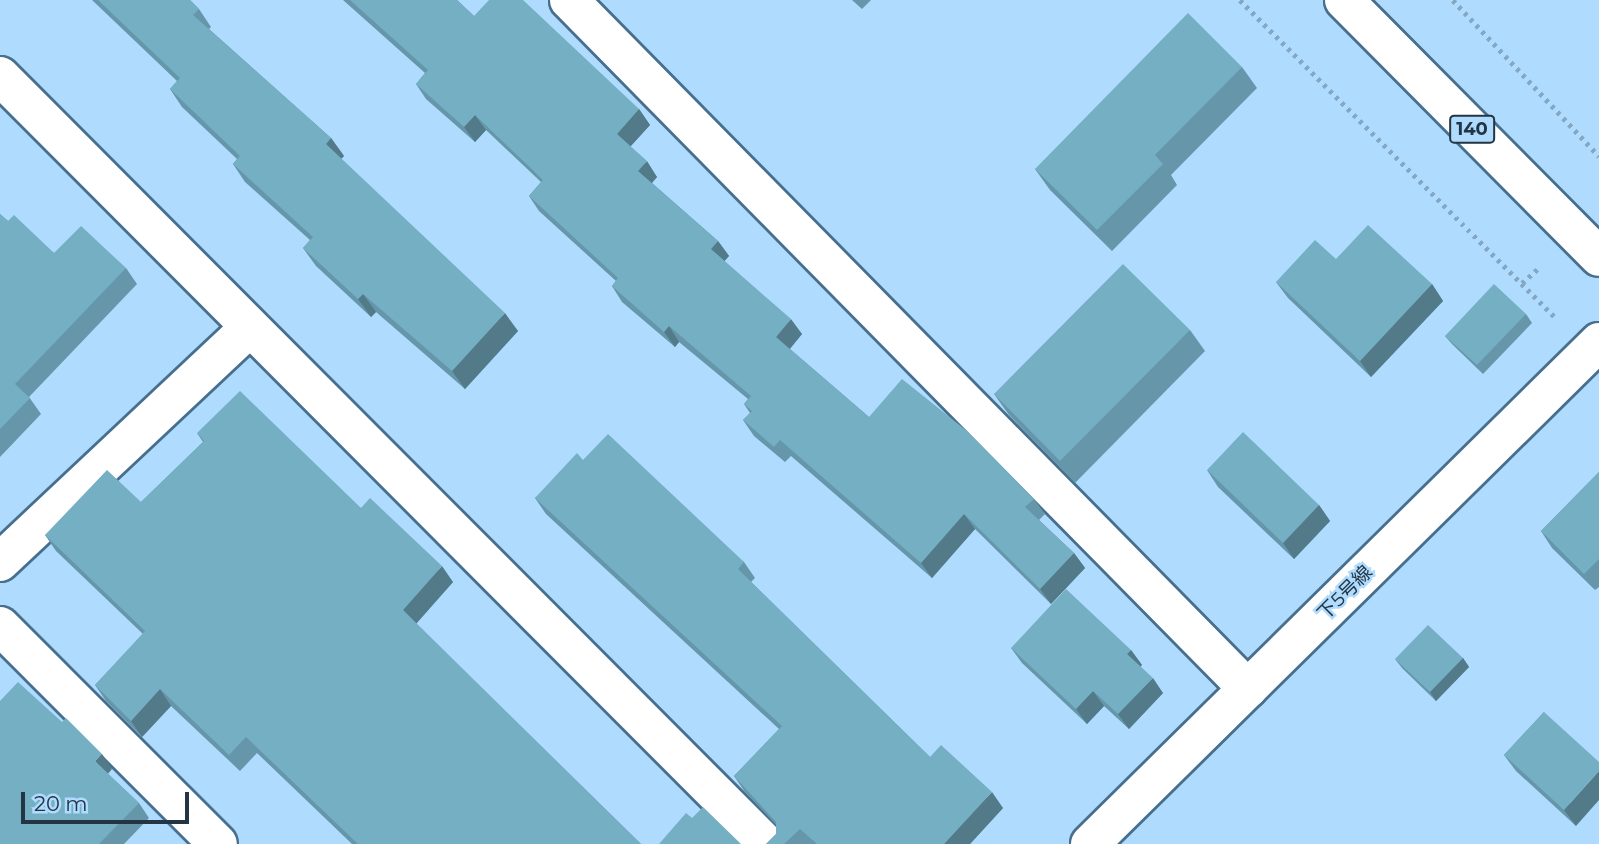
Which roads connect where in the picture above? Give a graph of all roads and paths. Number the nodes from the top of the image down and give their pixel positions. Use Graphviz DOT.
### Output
graph roads {
  1 [pos="569,0"];
  2 [pos="1240,0"];
  3 [pos="1344,0"];
  4 [pos="1453,0"];
  5 [pos="0,76"];
  6 [pos="1599,156"];
  7 [pos="1599,257"];
  8 [pos="250,327"];
  9 [pos="1594,346"];
  10 [pos="0,562"];
  11 [pos="0,626"];
  12 [pos="1248,689"];
  13 [pos="218,844"];
  14 [pos="766,844"];
  15 [pos="1090,844"];
  1 -- 12 [label="street"];
  2 -- 9 [label="path"];
  3 -- 7 [label="street, 140"];
  4 -- 6 [label="path"];
  5 -- 8 [label="street"];
  8 -- 10 [label="street"];
  8 -- 14 [label="street"];
  9 -- 12 [label="street, 下5号線"];
  11 -- 13 [label="street"];
  12 -- 15 [label="street, 下5号線"];
}
